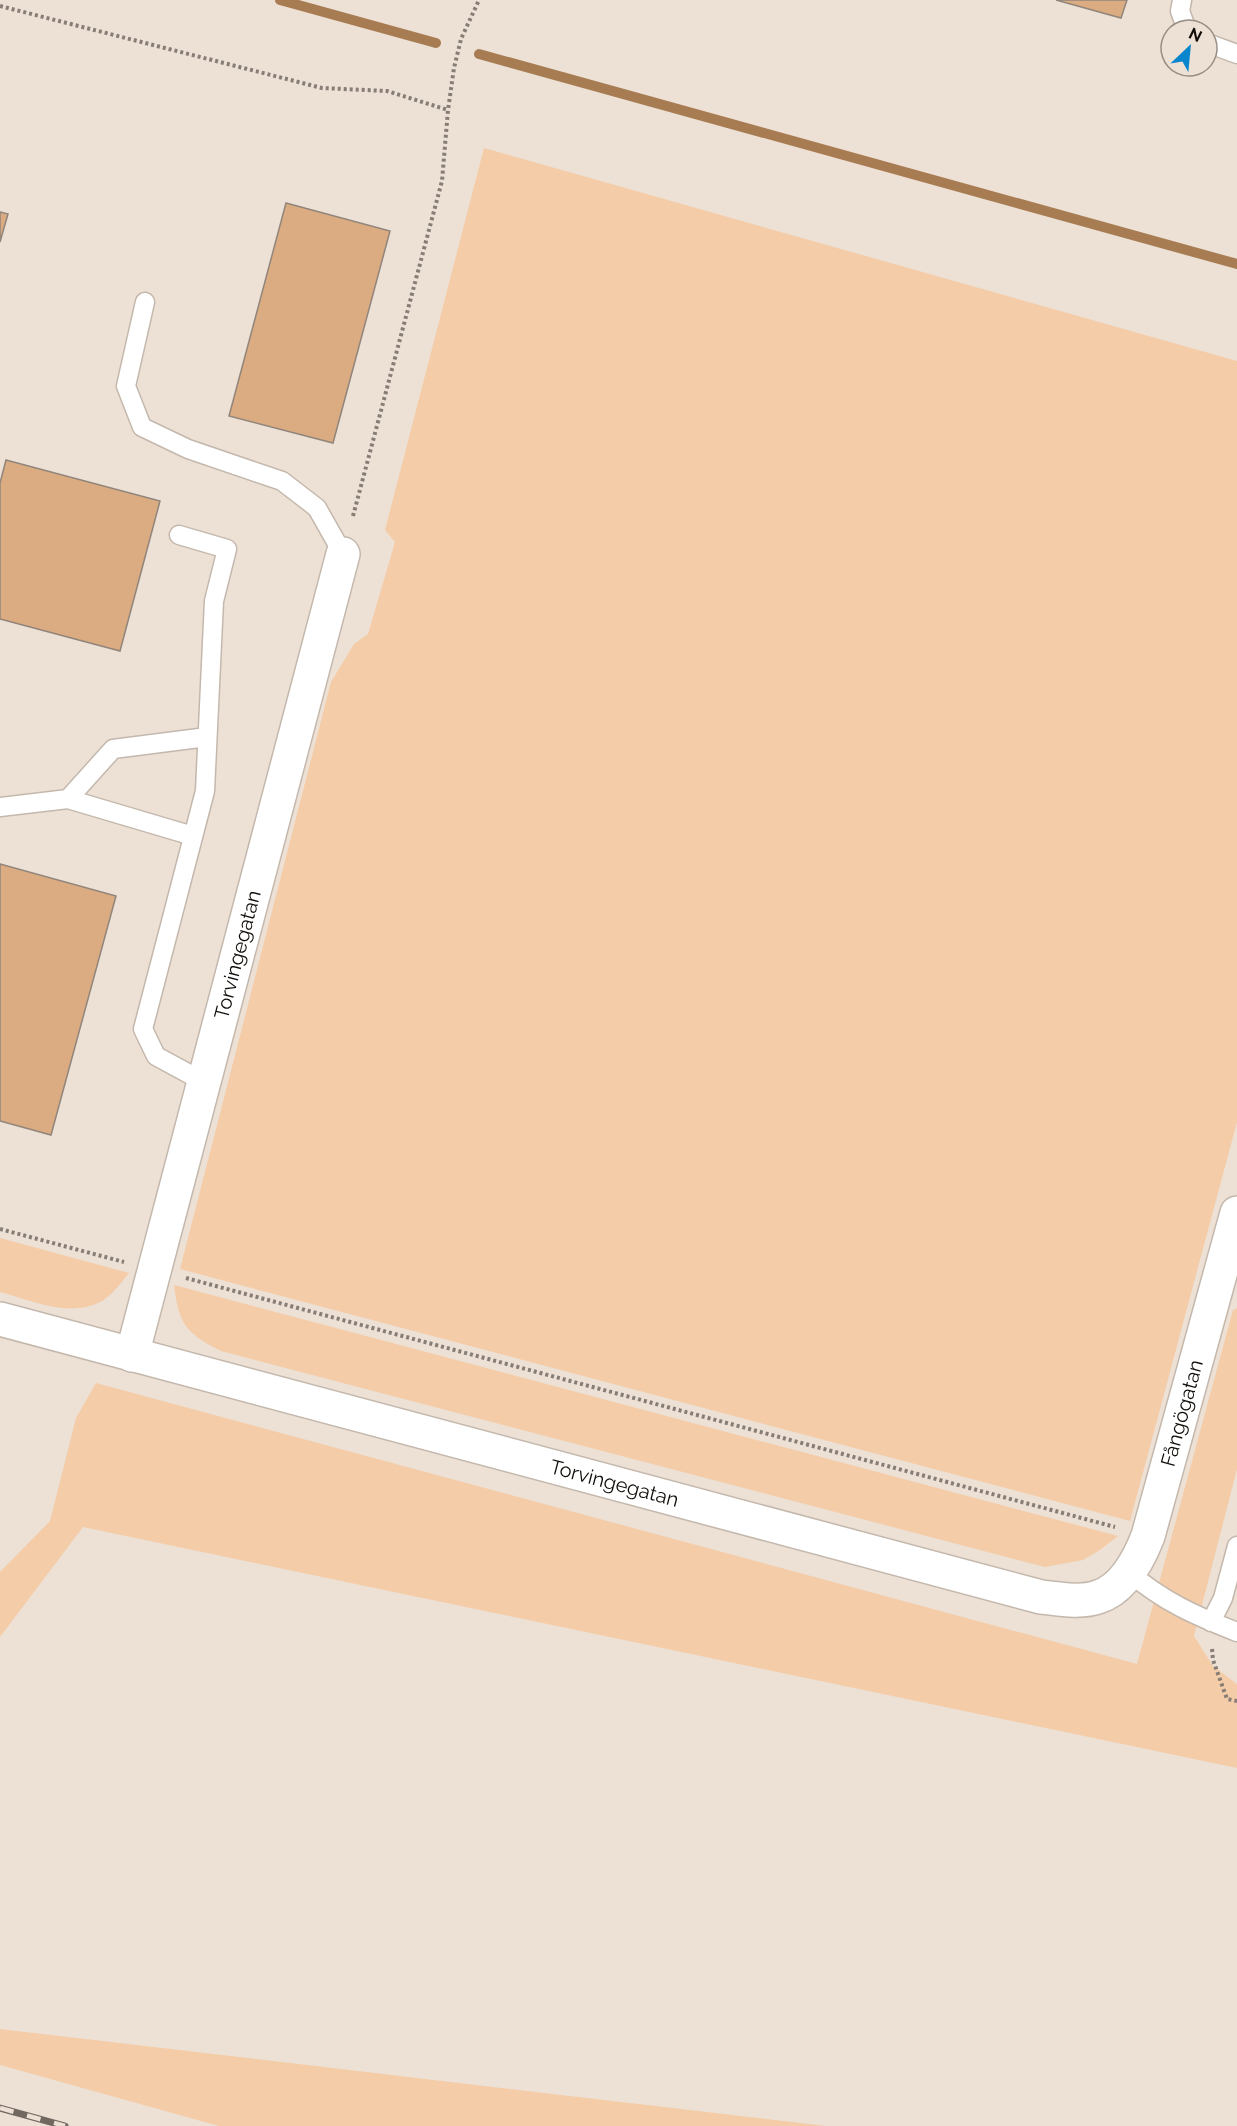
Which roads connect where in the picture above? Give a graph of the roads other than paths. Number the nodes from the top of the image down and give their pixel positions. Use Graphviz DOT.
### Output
graph roads {
  1 [pos="1182,0"];
  2 [pos="1183,18"];
  3 [pos="1219,48"];
  4 [pos="1237,54"];
  5 [pos="145,302"];
  6 [pos="179,535"];
  7 [pos="343,554"];
  8 [pos="207,737"];
  9 [pos="68,799"];
  10 [pos="0,807"];
  11 [pos="193,836"];
  12 [pos="204,1082"];
  13 [pos="1235,1226"];
  14 [pos="0,1319"];
  15 [pos="132,1355"];
  16 [pos="1237,1545"];
  17 [pos="1129,1572"];
  18 [pos="1099,1597"];
  19 [pos="1211,1622"];
  20 [pos="1237,1632"];
  1 -- 2 [label="lane"];
  3 -- 4 [label="lane"];
  5 -- 7 [label="lane"];
  6 -- 8 [label="lane"];
  7 -- 12 [label="street, Torvingegatan"];
  8 -- 9 [label="lane"];
  8 -- 11 [label="lane"];
  9 -- 10 [label="lane"];
  9 -- 11 [label="lane"];
  11 -- 12 [label="lane"];
  12 -- 15 [label="street, Torvingegatan"];
  13 -- 17 [label="street, Fångögatan"];
  14 -- 15 [label="street, Torvingegatan"];
  15 -- 18 [label="street, Torvingegatan"];
  16 -- 19 [label="lane"];
  17 -- 18 [label="street, Fångögatan"];
  17 -- 19 [label="lane"];
  19 -- 20 [label="lane"];
}
